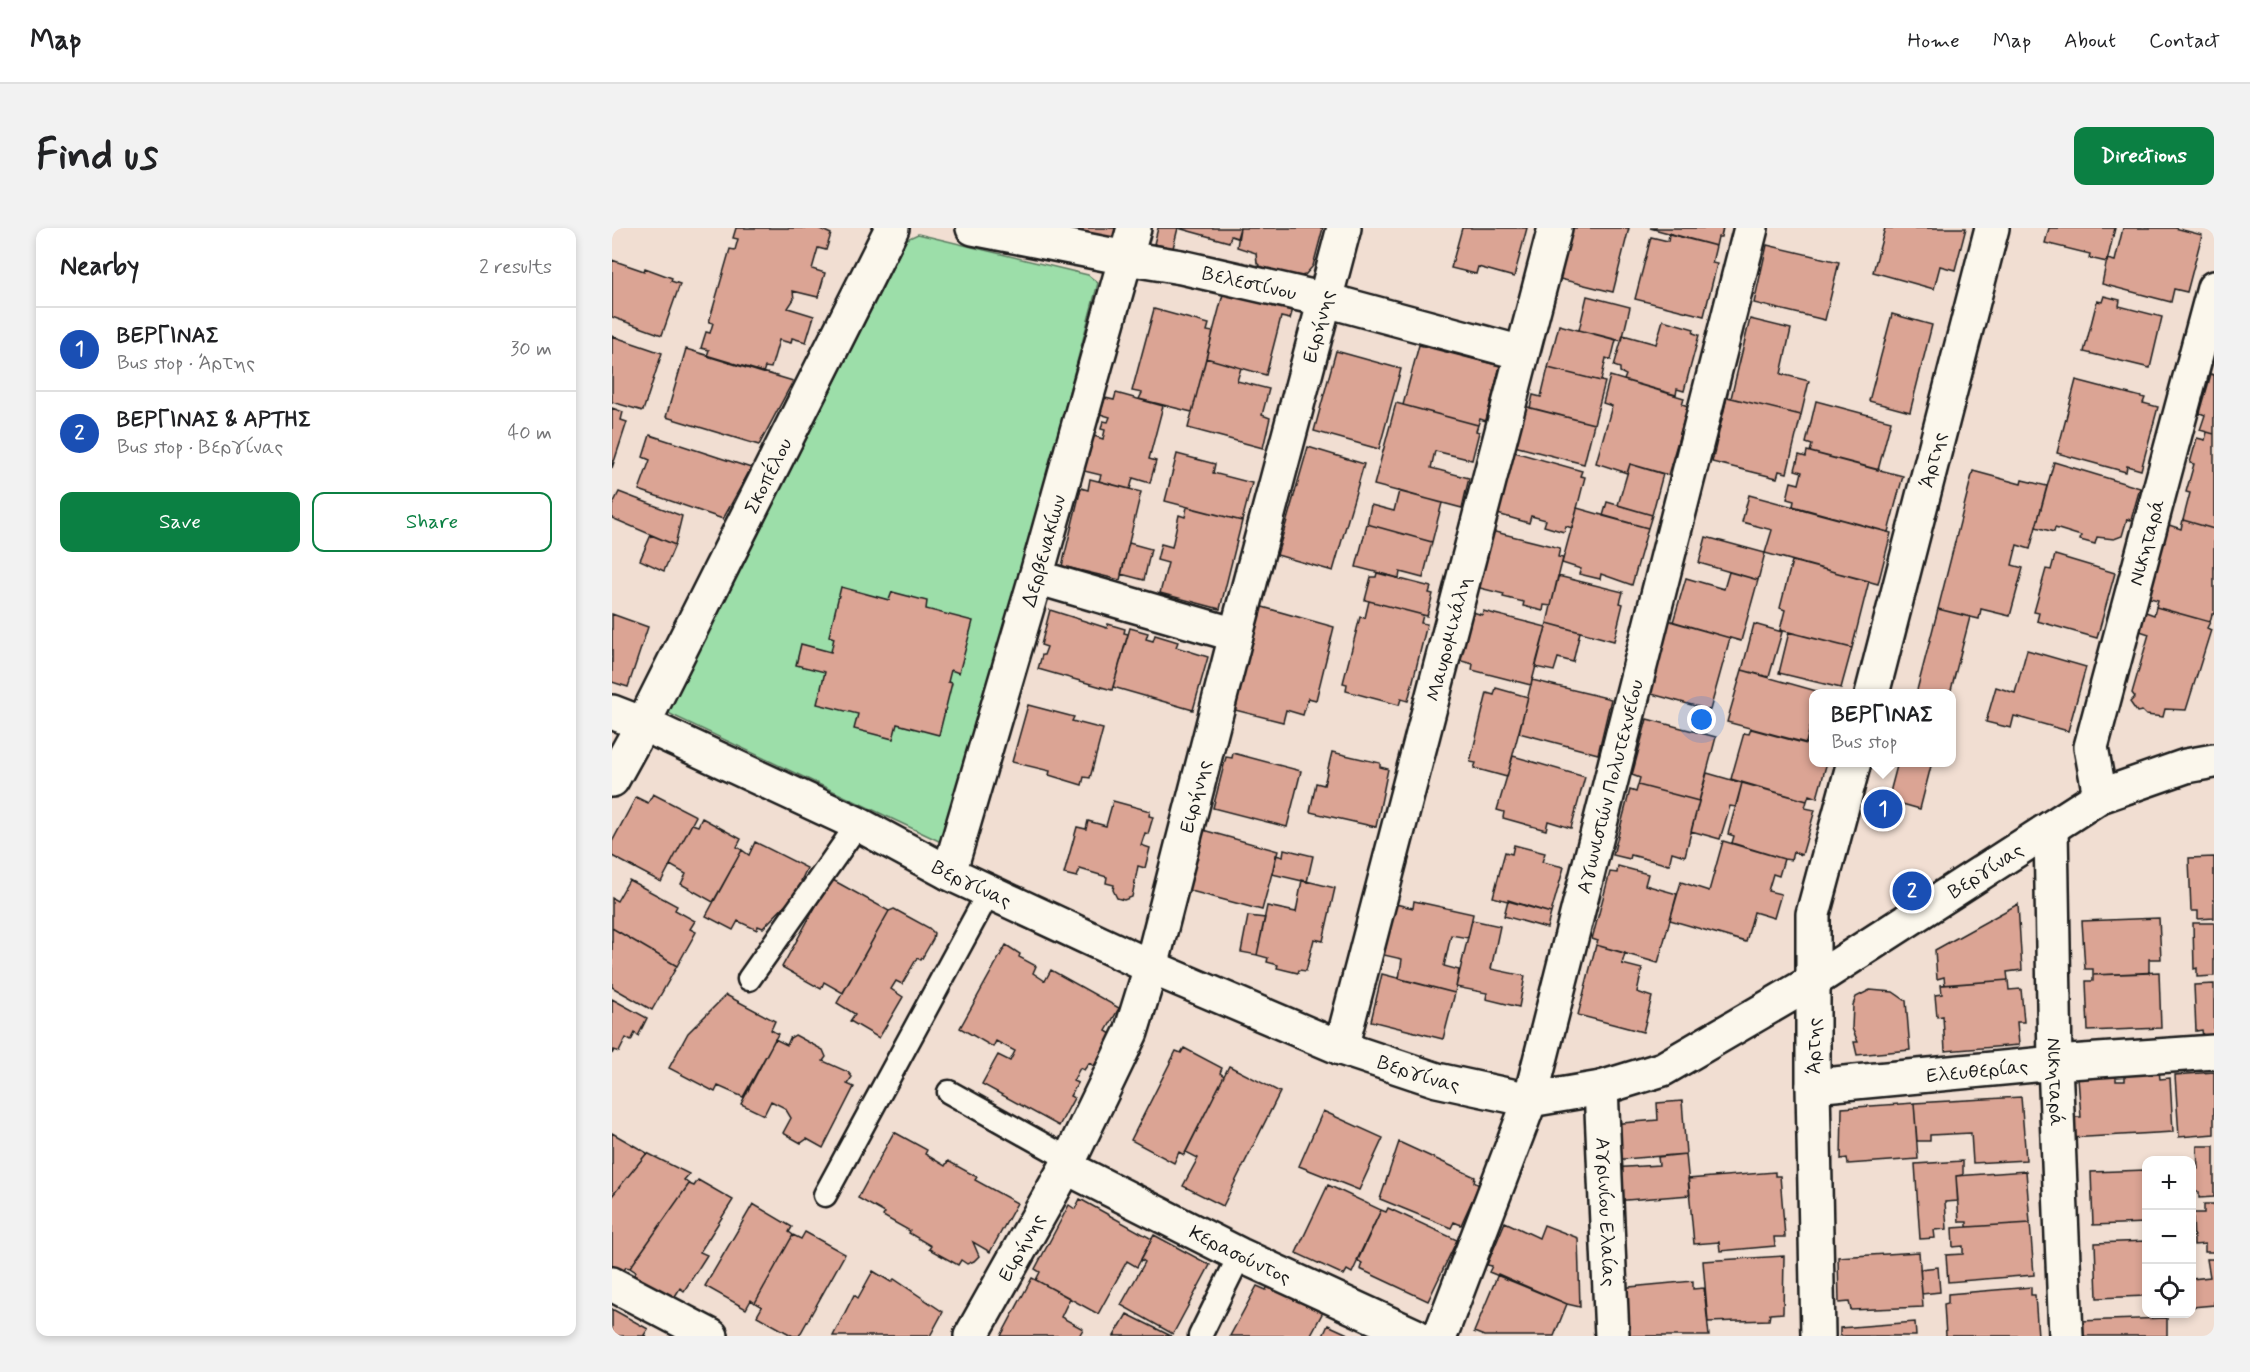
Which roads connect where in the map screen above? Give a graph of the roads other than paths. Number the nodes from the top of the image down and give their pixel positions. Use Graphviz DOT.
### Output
graph roads {
  1 [pos="892,228"];
  2 [pos="973,228"];
  3 [pos="1344,228"];
  4 [pos="1555,228"];
  5 [pos="1751,228"];
  6 [pos="1992,228"];
  7 [pos="1130,243"];
  8 [pos="2214,288"];
  9 [pos="1326,300"];
  10 [pos="1522,353"];
  11 [pos="1036,578"];
  12 [pos="1236,635"];
  13 [pos="1873,689"];
  14 [pos="612,712"];
  15 [pos="643,724"];
  16 [pos="2214,761"];
  17 [pos="1853,767"];
  18 [pos="612,780"];
  19 [pos="2100,796"];
  20 [pos="858,824"];
  21 [pos="2051,828"];
  22 [pos="949,873"];
  23 [pos="990,892"];
  24 [pos="1151,967"];
  25 [pos="749,979"];
  26 [pos="1812,982"];
  27 [pos="1341,1048"];
  28 [pos="2214,1052"];
  29 [pos="2055,1063"];
  30 [pos="1813,1086"];
  31 [pos="1601,1088"];
  32 [pos="949,1092"];
  33 [pos="1530,1100"];
  34 [pos="1068,1163"];
  35 [pos="825,1195"];
  36 [pos="1240,1255"];
  37 [pos="612,1284"];
  38 [pos="711,1336"];
  39 [pos="971,1336"];
  40 [pos="1200,1336"];
  41 [pos="1416,1336"];
  42 [pos="1440,1336"];
  43 [pos="1612,1336"];
  44 [pos="1818,1336"];
  45 [pos="2066,1336"];
  1 -- 15 [label="street, Σκοπέλου"];
  2 -- 7 [label="street, Βελεστίνου"];
  3 -- 9 [label="street, Ειρήνης"];
  4 -- 10 [label="street, Μαυρομιχάλη"];
  5 -- 33 [label="street, Αγωνιστών Πολυτεχνείου"];
  6 -- 13 [label="street, Άρτης"];
  7 -- 9 [label="street, Βελεστίνου"];
  7 -- 11 [label="street, Δερβενακίων"];
  8 -- 19 [label="street, Νικηταρά"];
  9 -- 10 [label="street, Βελεστίνου"];
  9 -- 12 [label="street, Ειρήνης"];
  10 -- 27 [label="street, Μαυρομιχάλη"];
  11 -- 12 [label="street"];
  11 -- 22 [label="street, Δερβενακίων"];
  12 -- 24 [label="street, Ειρήνης"];
  14 -- 15 [label="street, Βεργίνας"];
  15 -- 18 [label="street, Σκοπέλου"];
  15 -- 20 [label="street, Βεργίνας"];
  16 -- 19 [label="street, Βεργίνας"];
  17 -- 26 [label="street, Άρτης"];
  19 -- 21 [label="street, Βεργίνας"];
  20 -- 22 [label="street, Βεργίνας"];
  20 -- 25 [label="lane"];
  21 -- 26 [label="street, Βεργίνας"];
  21 -- 29 [label="street, Νικηταρά"];
  22 -- 23 [label="street, Βεργίνας"];
  23 -- 24 [label="street, Βεργίνας"];
  23 -- 35 [label="lane"];
  24 -- 27 [label="street, Βεργίνας"];
  24 -- 34 [label="street, Ειρήνης"];
  26 -- 30 [label="street, Άρτης"];
  26 -- 31 [label="street, Βεργίνας"];
  27 -- 33 [label="street, Βεργίνας"];
  28 -- 29 [label="street, Ελευθερίας"];
  29 -- 30 [label="street, Ελευθερίας"];
  29 -- 45 [label="street, Νικηταρά"];
  30 -- 44 [label="street, Άρτης"];
  31 -- 33 [label="street, Βεργίνας"];
  31 -- 43 [label="street, Αγρινίου Ελαίας"];
  32 -- 34 [label="lane"];
  33 -- 42 [label="street, Αγωνιστών Πολυτεχνείου"];
  34 -- 36 [label="street, Κερασούντος"];
  34 -- 39 [label="street, Ειρήνης"];
  36 -- 40 [label="lane"];
  36 -- 41 [label="street, Κερασούντος"];
  37 -- 38 [label="street"];
}
